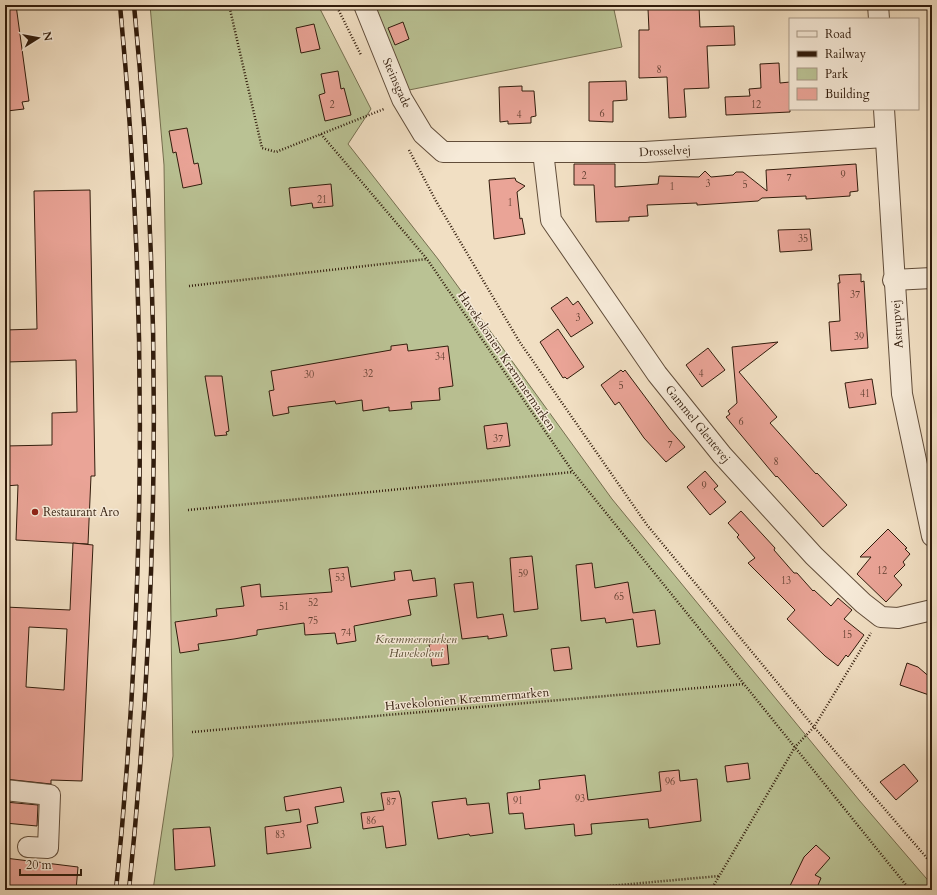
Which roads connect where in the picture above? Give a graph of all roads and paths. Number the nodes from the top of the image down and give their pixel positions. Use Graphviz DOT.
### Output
graph roads {
  1 [pos="229,5"];
  2 [pos="336,5"];
  3 [pos="364,5"];
  4 [pos="878,5"];
  5 [pos="879,18"];
  6 [pos="364,61"];
  7 [pos="402,99"];
  8 [pos="884,110"];
  9 [pos="321,134"];
  10 [pos="885,137"];
  11 [pos="408,148"];
  12 [pos="444,152"];
  13 [pos="545,153"];
  14 [pos="427,259"];
  15 [pos="932,278"];
  16 [pos="893,280"];
  17 [pos="189,286"];
  18 [pos="573,472"];
  19 [pos="188,510"];
  20 [pos="932,536"];
  21 [pos="932,610"];
  22 [pos="881,617"];
  23 [pos="744,684"];
  24 [pos="814,727"];
  25 [pos="192,732"];
  26 [pos="795,747"];
  27 [pos="5,790"];
  28 [pos="28,847"];
  29 [pos="932,864"];
  30 [pos="719,876"];
  31 [pos="565,890"];
  32 [pos="711,890"];
  33 [pos="910,890"];
  1 -- 9 [label="path"];
  2 -- 6 [label="path"];
  3 -- 7 [label="street, Steinsgade"];
  4 -- 5 [label="street"];
  7 -- 9 [label="path"];
  7 -- 12 [label="street, Steinsgade"];
  8 -- 10 [label="street, Astrupvej"];
  9 -- 14 [label="path, Havekolonien Kræmmermarken"];
  10 -- 13 [label="street, Drosselvej"];
  10 -- 16 [label="street, Astrupvej"];
  11 -- 24 [label="path"];
  12 -- 13 [label="street, Drosselvej"];
  13 -- 22 [label="street, Gammel Glentevej"];
  14 -- 17 [label="path"];
  14 -- 18 [label="path, Havekolonien Kræmmermarken"];
  15 -- 16 [label="street"];
  16 -- 20 [label="street, Astrupvej"];
  18 -- 19 [label="path"];
  18 -- 23 [label="path, Havekolonien Kræmmermarken"];
  21 -- 22 [label="street"];
  22 -- 24 [label="path"];
  23 -- 25 [label="path, Havekolonien Kræmmermarken"];
  23 -- 26 [label="path, Havekolonien Kræmmermarken"];
  24 -- 26 [label="path"];
  24 -- 29 [label="path"];
  26 -- 30 [label="path"];
  26 -- 33 [label="path, Havekolonien Kræmmermarken"];
  27 -- 28 [label="street"];
  30 -- 31 [label="path"];
  30 -- 32 [label="path"];
}
